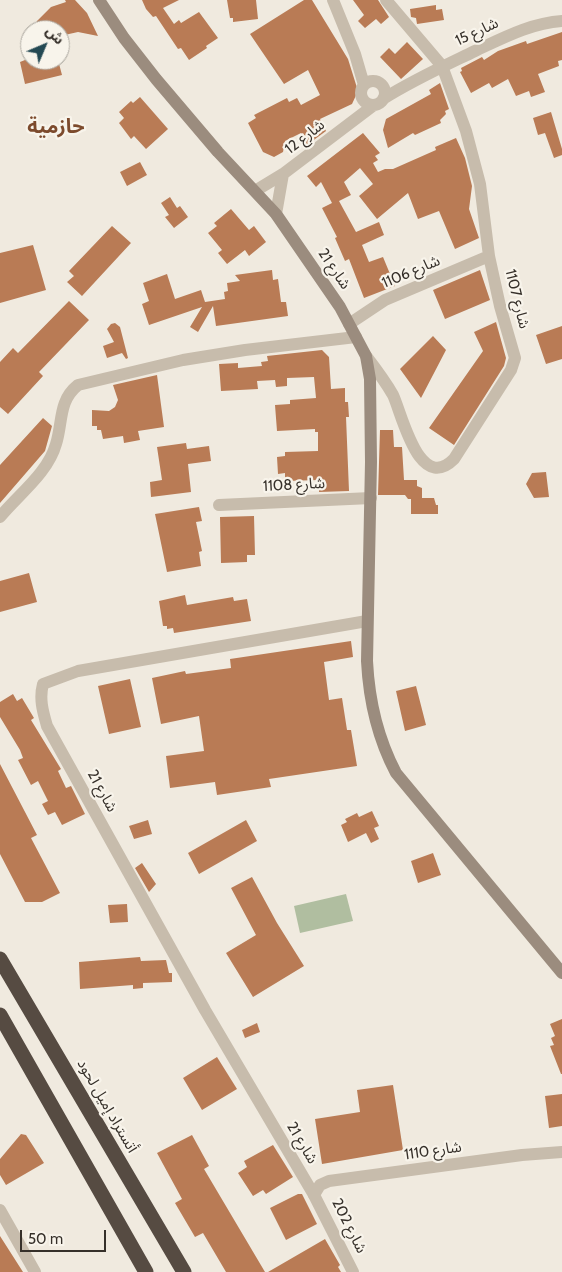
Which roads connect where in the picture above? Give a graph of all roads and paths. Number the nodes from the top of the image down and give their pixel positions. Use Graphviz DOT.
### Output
graph roads {
  1 [pos="98,0"];
  2 [pos="333,0"];
  3 [pos="386,0"];
  4 [pos="562,21"];
  5 [pos="442,66"];
  6 [pos="409,83"];
  7 [pos="374,84"];
  8 [pos="362,98"];
  9 [pos="378,102"];
  10 [pos="346,126"];
  11 [pos="283,174"];
  12 [pos="255,191"];
  13 [pos="276,214"];
  14 [pos="490,256"];
  15 [pos="349,324"];
  16 [pos="356,337"];
  17 [pos="366,356"];
  18 [pos="371,498"];
  19 [pos="219,505"];
  20 [pos="0,517"];
  21 [pos="367,621"];
  22 [pos="0,958"];
  23 [pos="562,973"];
  24 [pos="0,1015"];
  25 [pos="562,1152"];
  26 [pos="314,1195"];
  27 [pos="0,1210"];
  28 [pos="35,1272"];
  29 [pos="146,1272"];
  30 [pos="184,1272"];
  31 [pos="353,1272"];
  1 -- 12 [label="main road, شارع 21"];
  2 -- 7 [label="street"];
  3 -- 5 [label="street, شارع 1107"];
  4 -- 5 [label="street, شارع 15"];
  5 -- 6 [label="street, شارع 15"];
  5 -- 14 [label="street, شارع 1107"];
  6 -- 7 [label="street, شارع 15"];
  6 -- 9 [label="street, شارع 15"];
  7 -- 8 [label="street"];
  7 -- 9 [label="street"];
  8 -- 9 [label="street"];
  8 -- 10 [label="street, شارع 12"];
  9 -- 10 [label="street, شارع 12"];
  10 -- 11 [label="street, شارع 12"];
  11 -- 12 [label="street, شارع 12"];
  11 -- 13 [label="street, شارع 12"];
  12 -- 13 [label="main road, شارع 21"];
  13 -- 15 [label="main road, شارع 21"];
  14 -- 15 [label="street, شارع 1106"];
  14 -- 17 [label="street, شارع 1107"];
  15 -- 16 [label="main road, شارع 21"];
  16 -- 17 [label="main road, شارع 21"];
  16 -- 20 [label="street"];
  17 -- 18 [label="main road, شارع 21"];
  18 -- 19 [label="street, شارع 1108"];
  18 -- 21 [label="main road, شارع 21"];
  21 -- 23 [label="main road, شارع 21"];
  21 -- 26 [label="street, شارع 21"];
  22 -- 30 [label="highway, أتستراد إميل لحود"];
  24 -- 29 [label="highway"];
  25 -- 26 [label="street, شارع 1110"];
  26 -- 31 [label="street, شارع 202"];
  27 -- 28 [label="street"];
}
